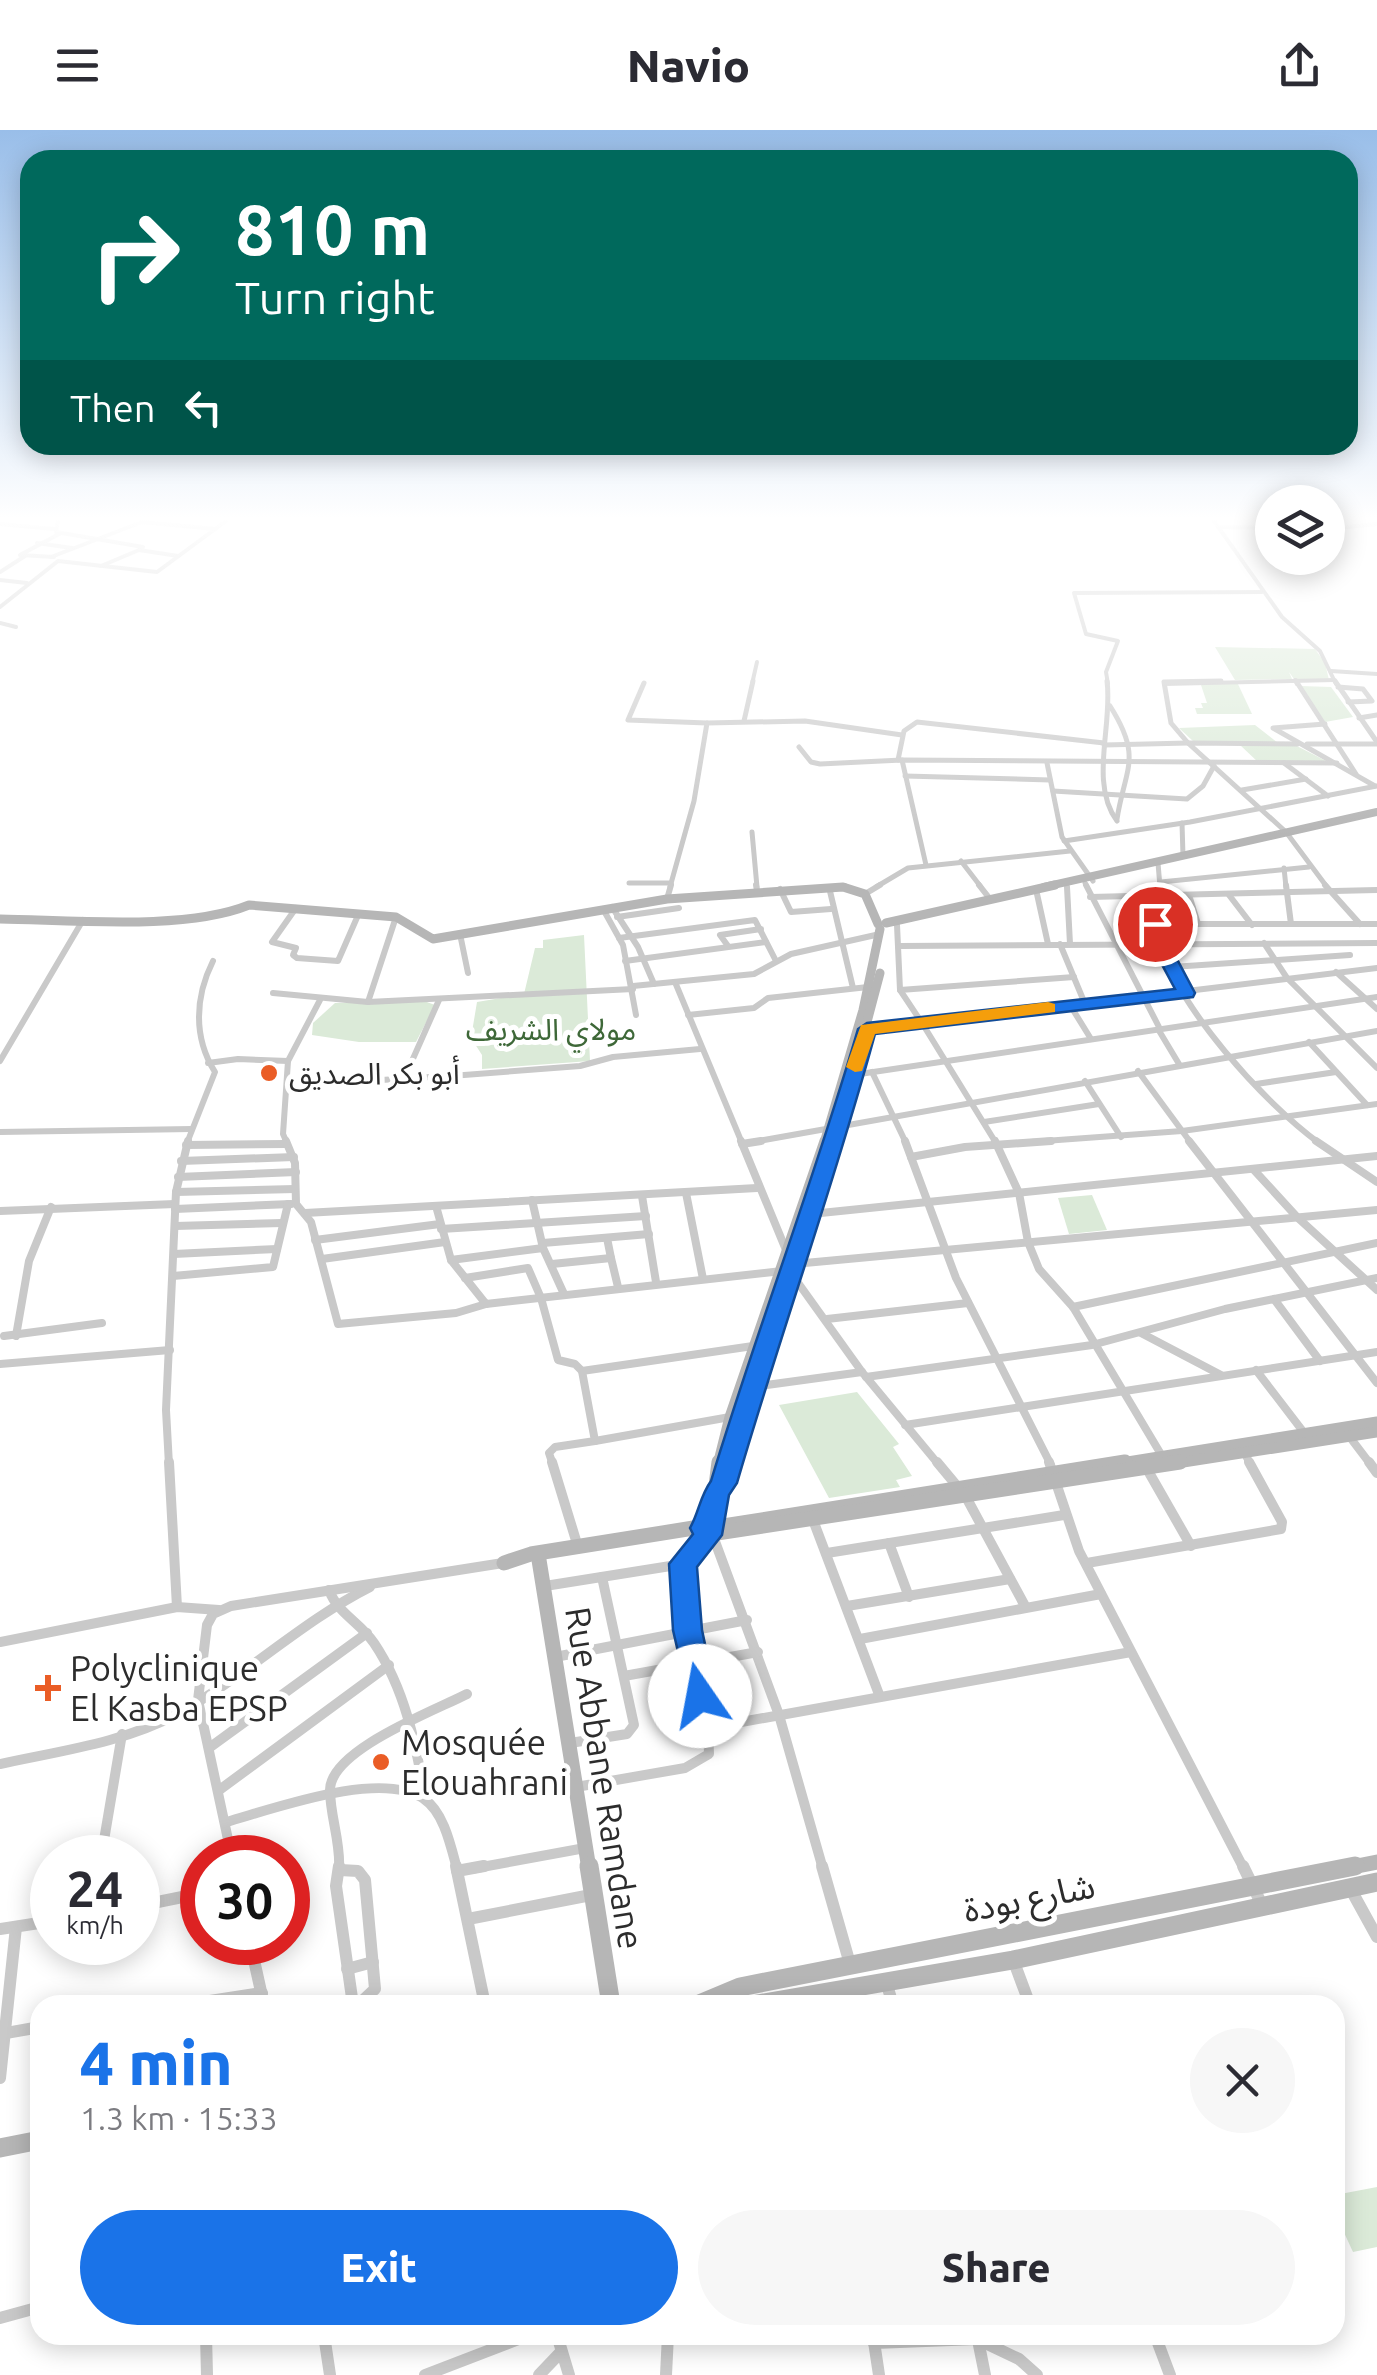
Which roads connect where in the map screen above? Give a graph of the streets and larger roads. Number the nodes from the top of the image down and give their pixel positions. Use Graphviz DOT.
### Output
graph roads {
  1 [pos="11,626"];
  2 [pos="1084,626"];
  3 [pos="1290,626"];
  4 [pos="16,627"];
  5 [pos="757,662"];
  6 [pos="1331,671"];
  7 [pos="1377,674"];
  8 [pos="1294,680"];
  9 [pos="644,683"];
  10 [pos="1336,684"];
  11 [pos="1348,702"];
  12 [pos="1110,706"];
  13 [pos="1377,715"];
  14 [pos="1359,718"];
  15 [pos="744,720"];
  16 [pos="707,723"];
  17 [pos="1325,724"];
  18 [pos="902,735"];
  19 [pos="1188,743"];
  20 [pos="1377,743"];
  21 [pos="1104,744"];
  22 [pos="1301,744"];
  23 [pos="1338,744"];
  24 [pos="1129,746"];
  25 [pos="799,747"];
  26 [pos="900,760"];
  27 [pos="1048,763"];
  28 [pos="1284,763"];
  29 [pos="1337,763"];
  30 [pos="1103,764"];
  31 [pos="1128,764"];
  32 [pos="1212,765"];
  33 [pos="1356,774"];
  34 [pos="905,776"];
  35 [pos="1050,780"];
  36 [pos="1306,780"];
  37 [pos="1376,786"];
  38 [pos="1241,790"];
  39 [pos="1052,791"];
  40 [pos="1106,794"];
  41 [pos="1125,794"];
  42 [pos="1328,796"];
  43 [pos="1180,798"];
  44 [pos="1258,808"];
  45 [pos="1377,814"];
  46 [pos="1117,821"];
  47 [pos="1186,823"];
  48 [pos="752,832"];
  49 [pos="1113,833"];
  50 [pos="1288,834"];
  51 [pos="1064,841"];
  52 [pos="1070,850"];
  53 [pos="1183,856"];
  54 [pos="961,861"];
  55 [pos="1160,864"];
  56 [pos="926,865"];
  57 [pos="1309,867"];
  58 [pos="1284,868"];
  59 [pos="1206,876"];
  60 [pos="1089,881"];
  61 [pos="1160,882"];
  62 [pos="629,883"];
  63 [pos="668,883"];
  64 [pos="829,887"];
  65 [pos="1067,887"];
  66 [pos="780,889"];
  67 [pos="1377,890"];
  68 [pos="757,891"];
  69 [pos="865,894"];
  70 [pos="1037,894"];
  71 [pos="1332,894"];
  72 [pos="1189,895"];
  73 [pos="1225,895"];
  74 [pos="1290,895"];
  75 [pos="1158,896"];
  76 [pos="1090,897"];
  77 [pos="667,899"];
  78 [pos="990,899"];
  79 [pos="296,908"];
  80 [pos="678,908"];
  81 [pos="832,909"];
  82 [pos="611,911"];
  83 [pos="358,913"];
  84 [pos="396,917"];
  85 [pos="0,919"];
  86 [pos="83,920"];
  87 [pos="728,923"];
  88 [pos="1155,924"];
  89 [pos="1198,924"];
  90 [pos="1261,924"];
  91 [pos="1291,924"];
  92 [pos="1369,924"];
  93 [pos="1252,925"];
  94 [pos="885,927"];
  95 [pos="762,929"];
  96 [pos="733,932"];
  97 [pos="460,934"];
  98 [pos="1377,935"];
  99 [pos="632,936"];
  100 [pos="619,938"];
  101 [pos="766,942"];
  102 [pos="841,942"];
  103 [pos="1268,943"];
  104 [pos="1377,943"];
  105 [pos="1048,944"];
  106 [pos="1060,944"];
  107 [pos="1070,944"];
  108 [pos="1116,944"];
  109 [pos="1160,944"];
  110 [pos="728,946"];
  111 [pos="900,946"];
  112 [pos="1350,955"];
  113 [pos="644,959"];
  114 [pos="776,960"];
  115 [pos="213,961"];
  116 [pos="626,961"];
  117 [pos="1276,962"];
  118 [pos="1172,967"];
  119 [pos="1377,968"];
  120 [pos="1336,972"];
  121 [pos="468,973"];
  122 [pos="1074,977"];
  123 [pos="1288,978"];
  124 [pos="675,982"];
  125 [pos="654,984"];
  126 [pos="868,987"];
  127 [pos="633,988"];
  128 [pos="853,988"];
  129 [pos="900,990"];
  130 [pos="274,993"];
  131 [pos="1186,993"];
  132 [pos="1145,997"];
  133 [pos="1377,997"];
  134 [pos="1367,998"];
  135 [pos="320,1000"];
  136 [pos="439,1000"];
  137 [pos="368,1002"];
  138 [pos="1085,1004"];
  139 [pos="1070,1006"];
  140 [pos="1315,1008"];
  141 [pos="1377,1009"];
  142 [pos="868,1011"];
  143 [pos="636,1015"];
  144 [pos="688,1015"];
  145 [pos="922,1023"];
  146 [pos="1207,1024"];
  147 [pos="867,1029"];
  148 [pos="1159,1029"];
  149 [pos="1377,1031"];
  150 [pos="1345,1036"];
  151 [pos="1091,1040"];
  152 [pos="1309,1042"];
  153 [pos="700,1049"];
  154 [pos="1232,1054"];
  155 [pos="0,1061"];
  156 [pos="288,1061"];
  157 [pos="944,1062"];
  158 [pos="208,1063"];
  159 [pos="1179,1064"];
  160 [pos="1377,1068"];
  161 [pos="1138,1071"];
  162 [pos="872,1072"];
  163 [pos="1336,1072"];
  164 [pos="853,1075"];
  165 [pos="404,1078"];
  166 [pos="286,1079"];
  167 [pos="1085,1082"];
  168 [pos="1256,1084"];
  169 [pos="971,1101"];
  170 [pos="1099,1104"];
  171 [pos="1377,1104"];
  172 [pos="1367,1105"];
  173 [pos="896,1116"];
  174 [pos="1285,1118"];
  175 [pos="984,1122"];
  176 [pos="835,1128"];
  177 [pos="192,1129"];
  178 [pos="1182,1130"];
  179 [pos="0,1132"];
  180 [pos="1121,1137"];
  181 [pos="286,1144"];
  182 [pos="742,1144"];
  183 [pos="186,1145"];
  184 [pos="998,1146"];
  185 [pos="1377,1156"];
  186 [pos="912,1157"];
  187 [pos="294,1158"];
  188 [pos="181,1160"];
  189 [pos="1345,1160"];
  190 [pos="1254,1170"];
  191 [pos="296,1172"];
  192 [pos="1213,1174"];
  193 [pos="178,1177"];
  194 [pos="1377,1182"];
  195 [pos="757,1188"];
  196 [pos="295,1190"];
  197 [pos="176,1192"];
  198 [pos="686,1192"];
  199 [pos="1020,1193"];
  200 [pos="642,1196"];
  201 [pos="532,1200"];
  202 [pos="926,1202"];
  203 [pos="292,1204"];
  204 [pos="175,1206"];
  205 [pos="436,1206"];
  206 [pos="51,1207"];
  207 [pos="1377,1210"];
  208 [pos="0,1211"];
  209 [pos="305,1213"];
  210 [pos="807,1214"];
  211 [pos="646,1216"];
  212 [pos="1297,1216"];
  213 [pos="1248,1221"];
  214 [pos="538,1222"];
  215 [pos="282,1223"];
  216 [pos="175,1226"];
  217 [pos="440,1227"];
  218 [pos="650,1234"];
  219 [pos="608,1238"];
  220 [pos="315,1240"];
  221 [pos="445,1242"];
  222 [pos="1028,1242"];
  223 [pos="1377,1243"];
  224 [pos="543,1245"];
  225 [pos="277,1249"];
  226 [pos="944,1249"];
  227 [pos="787,1251"];
  228 [pos="1334,1252"];
  229 [pos="174,1254"];
  230 [pos="611,1258"];
  231 [pos="322,1260"];
  232 [pos="452,1260"];
  233 [pos="1281,1263"];
  234 [pos="552,1264"];
  235 [pos="788,1270"];
  236 [pos="174,1276"];
  237 [pos="465,1278"];
  238 [pos="1377,1278"];
  239 [pos="703,1279"];
  240 [pos="1366,1280"];
  241 [pos="656,1282"];
  242 [pos="618,1288"];
  243 [pos="1377,1290"];
  244 [pos="1305,1292"];
  245 [pos="564,1294"];
  246 [pos="542,1298"];
  247 [pos="1274,1298"];
  248 [pos="968,1303"];
  249 [pos="486,1304"];
  250 [pos="1073,1307"];
  251 [pos="827,1319"];
  252 [pos="102,1323"];
  253 [pos="1141,1332"];
  254 [pos="4,1336"];
  255 [pos="16,1336"];
  256 [pos="1092,1345"];
  257 [pos="752,1346"];
  258 [pos="170,1350"];
  259 [pos="1377,1352"];
  260 [pos="1354,1355"];
  261 [pos="996,1358"];
  262 [pos="1320,1360"];
  263 [pos="0,1364"];
  264 [pos="1256,1370"];
  265 [pos="582,1371"];
  266 [pos="864,1374"];
  267 [pos="1222,1375"];
  268 [pos="1377,1384"];
  269 [pos="752,1387"];
  270 [pos="1119,1390"];
  271 [pos="1020,1404"];
  272 [pos="730,1417"];
  273 [pos="1377,1422"];
  274 [pos="905,1425"];
  275 [pos="1377,1432"];
  276 [pos="1305,1434"];
  277 [pos="1349,1436"];
  278 [pos="595,1441"];
  279 [pos="1245,1454"];
  280 [pos="1162,1456"];
  281 [pos="1147,1469"];
  282 [pos="1377,1473"];
  283 [pos="1053,1476"];
  284 [pos="962,1492"];
  285 [pos="716,1494"];
  286 [pos="1064,1515"];
  287 [pos="814,1520"];
  288 [pos="986,1528"];
  289 [pos="711,1531"];
  290 [pos="624,1543"];
  291 [pos="890,1543"];
  292 [pos="1191,1546"];
  293 [pos="578,1547"];
  294 [pos="826,1554"];
  295 [pos="540,1560"];
  296 [pos="504,1563"];
  297 [pos="1087,1563"];
  298 [pos="683,1564"];
  299 [pos="602,1577"];
  300 [pos="1010,1579"];
  301 [pos="382,1582"];
  302 [pos="544,1587"];
  303 [pos="329,1590"];
  304 [pos="1101,1594"];
  305 [pos="909,1597"];
  306 [pos="177,1606"];
  307 [pos="334,1606"];
  308 [pos="847,1606"];
  309 [pos="1024,1606"];
  310 [pos="220,1610"];
  311 [pos="747,1620"];
  312 [pos="688,1630"];
  313 [pos="367,1633"];
  314 [pos="860,1639"];
  315 [pos="0,1642"];
  316 [pos="620,1644"];
  317 [pos="758,1652"];
  318 [pos="1131,1652"];
  319 [pos="555,1657"];
  320 [pos="693,1663"];
  321 [pos="389,1665"];
  322 [pos="624,1676"];
  323 [pos="466,1694"];
  324 [pos="880,1697"];
  325 [pos="198,1700"];
  326 [pos="778,1715"];
  327 [pos="410,1722"];
  328 [pos="708,1728"];
  329 [pos="122,1734"];
  330 [pos="569,1744"];
  331 [pos="209,1748"];
  332 [pos="0,1764"];
  333 [pos="576,1788"];
  334 [pos="218,1790"];
  335 [pos="332,1796"];
  336 [pos="425,1798"];
  337 [pos="226,1822"];
  338 [pos="106,1835"];
  339 [pos="228,1835"];
  340 [pos="586,1848"];
  341 [pos="1377,1862"];
  342 [pos="340,1870"];
  343 [pos="457,1871"];
  344 [pos="1377,1882"];
  345 [pos="1253,1886"];
  346 [pos="1350,1887"];
  347 [pos="594,1895"];
  348 [pos="1262,1905"];
  349 [pos="468,1919"];
  350 [pos="30,1925"];
  351 [pos="16,1927"];
  352 [pos="0,1930"];
  353 [pos="1377,1936"];
  354 [pos="1013,1960"];
  355 [pos="373,1962"];
  356 [pos="850,1964"];
  357 [pos="255,1965"];
  358 [pos="347,1969"];
  359 [pos="886,1980"];
  360 [pos="857,1985"];
  361 [pos="262,1995"];
  362 [pos="353,1995"];
  363 [pos="368,1995"];
  364 [pos="483,1995"];
  365 [pos="609,1995"];
  366 [pos="722,1995"];
  367 [pos="823,1995"];
  368 [pos="891,1995"];
  369 [pos="1026,1995"];
  370 [pos="30,2029"];
  371 [pos="2,2033"];
  372 [pos="0,2078"];
  373 [pos="30,2142"];
  374 [pos="0,2148"];
  375 [pos="30,2309"];
  376 [pos="0,2318"];
  377 [pos="206,2345"];
  378 [pos="326,2345"];
  379 [pos="504,2345"];
  380 [pos="559,2345"];
  381 [pos="668,2345"];
  382 [pos="875,2345"];
  383 [pos="979,2345"];
  384 [pos="992,2345"];
  385 [pos="1159,2345"];
  386 [pos="560,2353"];
  387 [pos="207,2375"];
  388 [pos="330,2375"];
  389 [pos="425,2375"];
  390 [pos="538,2375"];
  391 [pos="569,2375"];
  392 [pos="666,2375"];
  393 [pos="879,2375"];
  394 [pos="985,2375"];
  395 [pos="1037,2375"];
  396 [pos="1170,2375"];
  1 -- 4 [label="street"];
  2 -- 12 [label="street"];
  3 -- 6 [label="street"];
  5 -- 15 [label="street"];
  6 -- 7 [label="street"];
  6 -- 10 [label="street"];
  8 -- 10 [label="street"];
  8 -- 17 [label="street"];
  8 -- 19 [label="street"];
  9 -- 16 [label="street"];
  10 -- 11 [label="street"];
  10 -- 11 [label="street"];
  11 -- 14 [label="street"];
  12 -- 21 [label="street"];
  12 -- 24 [label="street"];
  13 -- 14 [label="street"];
  14 -- 20 [label="street"];
  15 -- 16 [label="street"];
  15 -- 18 [label="street"];
  16 -- 63 [label="street"];
  17 -- 22 [label="street"];
  17 -- 23 [label="street"];
  18 -- 21 [label="street"];
  18 -- 26 [label="street"];
  19 -- 22 [label="street"];
  19 -- 24 [label="street"];
  19 -- 32 [label="street"];
  20 -- 23 [label="street"];
  21 -- 24 [label="street"];
  21 -- 30 [label="street"];
  22 -- 23 [label="street"];
  22 -- 29 [label="street"];
  23 -- 33 [label="street"];
  24 -- 31 [label="street"];
  25 -- 26 [label="street"];
  26 -- 27 [label="street"];
  26 -- 34 [label="street"];
  27 -- 30 [label="street"];
  27 -- 35 [label="street"];
  28 -- 29 [label="street"];
  28 -- 32 [label="street"];
  28 -- 36 [label="street"];
  29 -- 33 [label="street"];
  30 -- 31 [label="street"];
  30 -- 40 [label="street"];
  31 -- 32 [label="street"];
  31 -- 41 [label="street"];
  32 -- 38 [label="street"];
  32 -- 43 [label="street"];
  33 -- 37 [label="street"];
  34 -- 35 [label="street"];
  34 -- 56 [label="street"];
  35 -- 39 [label="street"];
  36 -- 38 [label="street"];
  36 -- 42 [label="street"];
  37 -- 42 [label="street"];
  38 -- 44 [label="street"];
  39 -- 40 [label="street"];
  39 -- 51 [label="street"];
  40 -- 41 [label="street"];
  40 -- 46 [label="street"];
  41 -- 43 [label="street"];
  41 -- 46 [label="street"];
  42 -- 44 [label="street"];
  43 -- 47 [label="street"];
  44 -- 47 [label="street"];
  44 -- 50 [label="street"];
  45 -- 50 [label="street"];
  46 -- 49 [label="street"];
  47 -- 49 [label="street"];
  47 -- 53 [label="street"];
  48 -- 68 [label="street"];
  49 -- 51 [label="street"];
  50 -- 53 [label="street"];
  50 -- 55 [label="street"];
  50 -- 57 [label="street"];
  51 -- 52 [label="street"];
  52 -- 54 [label="street"];
  52 -- 60 [label="street"];
  53 -- 55 [label="street"];
  54 -- 56 [label="street"];
  54 -- 78 [label="street"];
  55 -- 60 [label="street"];
  55 -- 61 [label="street"];
  56 -- 69 [label="street"];
  57 -- 58 [label="street"];
  57 -- 71 [label="street"];
  58 -- 59 [label="street"];
  58 -- 74 [label="street"];
  59 -- 61 [label="street"];
  59 -- 73 [label="street"];
  60 -- 65 [label="street"];
  60 -- 76 [label="street"];
  60 -- 78 [label="street"];
  61 -- 75 [label="street"];
  62 -- 63 [label="street"];
  63 -- 77 [label="street"];
  64 -- 66 [label="street"];
  64 -- 69 [label="street"];
  64 -- 81 [label="street"];
  65 -- 70 [label="street"];
  65 -- 107 [label="street"];
  66 -- 68 [label="street"];
  66 -- 81 [label="street"];
  67 -- 71 [label="street"];
  68 -- 77 [label="street"];
  69 -- 94 [label="street"];
  70 -- 94 [label="street"];
  70 -- 105 [label="street"];
  71 -- 74 [label="street"];
  71 -- 92 [label="street"];
  72 -- 73 [label="street"];
  72 -- 75 [label="street"];
  72 -- 89 [label="street"];
  73 -- 74 [label="street"];
  73 -- 93 [label="street"];
  74 -- 91 [label="street"];
  75 -- 76 [label="street"];
  75 -- 88 [label="street"];
  76 -- 108 [label="street"];
  77 -- 82 [label="street"];
  78 -- 94 [label="street"];
  79 -- 83 [label="street"];
  79 -- 83 [label="street"];
  79 -- 86 [label="street"];
  80 -- 82 [label="street"];
  81 -- 102 [label="street"];
  82 -- 97 [label="street"];
  82 -- 99 [label="street"];
  82 -- 100 [label="street"];
  83 -- 84 [label="street"];
  84 -- 97 [label="street"];
  84 -- 137 [label="street"];
  85 -- 86 [label="street"];
  86 -- 155 [label="street"];
  87 -- 95 [label="street"];
  87 -- 96 [label="street"];
  87 -- 99 [label="street"];
  88 -- 89 [label="street"];
  88 -- 109 [label="street"];
  89 -- 93 [label="street"];
  90 -- 91 [label="street"];
  90 -- 93 [label="street"];
  90 -- 103 [label="street"];
  91 -- 92 [label="street"];
  92 -- 98 [label="street"];
  94 -- 102 [label="street"];
  94 -- 111 [label="street"];
  94 -- 126 [label="street"];
  94 -- 142 [label="street"];
  95 -- 96 [label="street"];
  95 -- 101 [label="street"];
  96 -- 110 [label="street"];
  97 -- 121 [label="street"];
  99 -- 100 [label="street"];
  99 -- 113 [label="street"];
  100 -- 116 [label="street"];
  101 -- 110 [label="street"];
  101 -- 114 [label="street"];
  102 -- 114 [label="street"];
  102 -- 128 [label="street"];
  103 -- 104 [label="street"];
  103 -- 109 [label="street"];
  103 -- 117 [label="street"];
  105 -- 106 [label="street"];
  105 -- 111 [label="street"];
  106 -- 107 [label="street"];
  106 -- 122 [label="street"];
  107 -- 108 [label="street"];
  108 -- 109 [label="street"];
  108 -- 132 [label="street"];
  109 -- 118 [label="street"];
  110 -- 113 [label="street"];
  111 -- 129 [label="street"];
  112 -- 117 [label="street"];
  113 -- 116 [label="street"];
  113 -- 125 [label="street"];
  114 -- 124 [label="street"];
  115 -- 158 [label="street"];
  116 -- 127 [label="street"];
  117 -- 118 [label="street"];
  117 -- 123 [label="street"];
  118 -- 131 [label="street"];
  119 -- 120 [label="street"];
  120 -- 123 [label="street"];
  120 -- 134 [label="street"];
  122 -- 129 [label="street"];
  122 -- 138 [label="street"];
  123 -- 131 [label="street"];
  123 -- 140 [label="street"];
  124 -- 125 [label="street"];
  124 -- 144 [label="street"];
  125 -- 127 [label="street"];
  126 -- 128 [label="street"];
  126 -- 142 [label="street"];
  127 -- 136 [label="street"];
  127 -- 143 [label="street"];
  128 -- 144 [label="street"];
  129 -- 145 [label="street"];
  130 -- 135 [label="street"];
  131 -- 132 [label="street"];
  131 -- 146 [label="street"];
  132 -- 138 [label="street"];
  132 -- 148 [label="street"];
  133 -- 134 [label="street"];
  134 -- 140 [label="street"];
  134 -- 141 [label="street"];
  135 -- 137 [label="street"];
  135 -- 156 [label="street"];
  136 -- 137 [label="street"];
  136 -- 165 [label="street"];
  138 -- 139 [label="street"];
  139 -- 145 [label="street"];
  139 -- 151 [label="street"];
  140 -- 146 [label="street"];
  140 -- 150 [label="street"];
  142 -- 147 [label="street"];
  142 -- 176 [label="street"];
  144 -- 153 [label="street"];
  145 -- 147 [label="street"];
  145 -- 157 [label="street"];
  146 -- 148 [label="street"];
  146 -- 154 [label="street"];
  147 -- 164 [label="street"];
  148 -- 151 [label="street"];
  148 -- 159 [label="street"];
  149 -- 150 [label="street"];
  150 -- 152 [label="street"];
  150 -- 160 [label="street"];
  151 -- 157 [label="street"];
  152 -- 154 [label="street"];
  152 -- 163 [label="street"];
  153 -- 165 [label="street"];
  153 -- 182 [label="street"];
  154 -- 159 [label="street"];
  154 -- 168 [label="street"];
  156 -- 158 [label="street"];
  156 -- 166 [label="street"];
  157 -- 162 [label="street"];
  157 -- 169 [label="street"];
  158 -- 177 [label="street"];
  159 -- 161 [label="street"];
  161 -- 167 [label="street"];
  161 -- 178 [label="street"];
  162 -- 164 [label="street"];
  162 -- 173 [label="street"];
  163 -- 168 [label="street"];
  163 -- 172 [label="street"];
  164 -- 176 [label="street"];
  165 -- 166 [label="street"];
  166 -- 181 [label="street"];
  167 -- 169 [label="street"];
  167 -- 170 [label="street"];
  168 -- 174 [label="street"];
  169 -- 173 [label="street"];
  169 -- 175 [label="street"];
  170 -- 175 [label="street"];
  170 -- 180 [label="street"];
  171 -- 172 [label="street"];
  172 -- 174 [label="street"];
  173 -- 176 [label="street"];
  173 -- 186 [label="street"];
  174 -- 178 [label="street"];
  174 -- 189 [label="street"];
  175 -- 184 [label="street"];
  176 -- 182 [label="street"];
  176 -- 210 [label="street"];
  177 -- 179 [label="street"];
  177 -- 183 [label="street"];
  178 -- 180 [label="street"];
  178 -- 192 [label="street"];
  180 -- 184 [label="street"];
  181 -- 183 [label="street"];
  181 -- 187 [label="street"];
  182 -- 195 [label="street"];
  183 -- 188 [label="street"];
  184 -- 186 [label="street"];
  184 -- 199 [label="street"];
  185 -- 189 [label="street"];
  186 -- 202 [label="street"];
  187 -- 188 [label="street"];
  187 -- 191 [label="street"];
  188 -- 193 [label="street"];
  189 -- 190 [label="street"];
  189 -- 194 [label="street"];
  190 -- 192 [label="street"];
  190 -- 212 [label="street"];
  191 -- 193 [label="street"];
  191 -- 196 [label="street"];
  192 -- 199 [label="street"];
  192 -- 213 [label="street"];
  193 -- 197 [label="street"];
  195 -- 198 [label="street"];
  195 -- 227 [label="street"];
  196 -- 197 [label="street"];
  196 -- 203 [label="street"];
  197 -- 204 [label="street"];
  198 -- 200 [label="street"];
  198 -- 239 [label="street"];
  199 -- 202 [label="street"];
  199 -- 222 [label="street"];
  200 -- 201 [label="street"];
  200 -- 211 [label="street"];
  201 -- 205 [label="street"];
  201 -- 214 [label="street"];
  202 -- 210 [label="street"];
  202 -- 226 [label="street"];
  203 -- 204 [label="street"];
  203 -- 209 [label="street"];
  203 -- 215 [label="street"];
  204 -- 206 [label="street"];
  204 -- 216 [label="street"];
  205 -- 209 [label="street"];
  205 -- 217 [label="street"];
  206 -- 208 [label="street"];
  206 -- 255 [label="street"];
  207 -- 212 [label="street"];
  209 -- 220 [label="street"];
  210 -- 227 [label="street"];
  210 -- 235 [label="street"];
  211 -- 214 [label="street"];
  211 -- 218 [label="street"];
  212 -- 213 [label="street"];
  212 -- 228 [label="street"];
  213 -- 222 [label="street"];
  213 -- 233 [label="street"];
  214 -- 217 [label="street"];
  214 -- 224 [label="street"];
  215 -- 216 [label="street"];
  215 -- 225 [label="street"];
  216 -- 229 [label="street"];
  217 -- 220 [label="street"];
  217 -- 221 [label="street"];
  218 -- 219 [label="street"];
  218 -- 241 [label="street"];
  219 -- 224 [label="street"];
  219 -- 230 [label="street"];
  220 -- 231 [label="street"];
  221 -- 231 [label="street"];
  221 -- 232 [label="street"];
  222 -- 226 [label="street"];
  222 -- 250 [label="street"];
  223 -- 228 [label="street"];
  224 -- 232 [label="street"];
  224 -- 234 [label="street"];
  225 -- 229 [label="street"];
  225 -- 236 [label="street"];
  226 -- 235 [label="street"];
  226 -- 248 [label="street"];
  227 -- 235 [label="street"];
  228 -- 233 [label="street"];
  228 -- 240 [label="street"];
  229 -- 236 [label="street"];
  230 -- 234 [label="street"];
  230 -- 242 [label="street"];
  231 -- 249 [label="street"];
  232 -- 237 [label="street"];
  233 -- 244 [label="street"];
  233 -- 250 [label="street"];
  234 -- 245 [label="street"];
  235 -- 239 [label="street"];
  235 -- 251 [label="street"];
  235 -- 257 [label="street"];
  235 -- 269 [label="street"];
  236 -- 258 [label="street"];
  237 -- 246 [label="street"];
  237 -- 249 [label="street"];
  238 -- 240 [label="street"];
  239 -- 241 [label="street"];
  240 -- 243 [label="street"];
  240 -- 244 [label="street"];
  241 -- 242 [label="street"];
  242 -- 245 [label="street"];
  244 -- 247 [label="street"];
  244 -- 260 [label="street"];
  245 -- 246 [label="street"];
  246 -- 249 [label="street"];
  246 -- 265 [label="street"];
  247 -- 253 [label="street"];
  247 -- 262 [label="street"];
  248 -- 251 [label="street"];
  248 -- 261 [label="street"];
  250 -- 256 [label="street"];
  251 -- 266 [label="street"];
  252 -- 255 [label="street"];
  253 -- 256 [label="street"];
  253 -- 267 [label="street"];
  254 -- 255 [label="street"];
  256 -- 261 [label="street"];
  256 -- 270 [label="street"];
  257 -- 265 [label="street"];
  257 -- 272 [label="street"];
  258 -- 263 [label="street"];
  258 -- 306 [label="street"];
  259 -- 260 [label="street"];
  260 -- 262 [label="street"];
  260 -- 268 [label="street"];
  261 -- 266 [label="street"];
  261 -- 271 [label="street"];
  262 -- 264 [label="street"];
  264 -- 267 [label="street"];
  264 -- 276 [label="street"];
  265 -- 278 [label="street"];
  266 -- 269 [label="street"];
  266 -- 274 [label="street"];
  267 -- 270 [label="street"];
  269 -- 285 [label="street"];
  270 -- 271 [label="street"];
  270 -- 280 [label="street"];
  271 -- 274 [label="street"];
  271 -- 283 [label="street"];
  272 -- 278 [label="street"];
  272 -- 285 [label="street"];
  273 -- 276 [label="street"];
  274 -- 284 [label="street"];
  275 -- 277 [label="street"];
  276 -- 280 [label="street"];
  277 -- 279 [label="street"];
  277 -- 282 [label="street"];
  278 -- 293 [label="street"];
  279 -- 281 [label="street"];
  279 -- 292 [label="street"];
  280 -- 283 [label="street"];
  281 -- 283 [label="street"];
  281 -- 292 [label="street"];
  283 -- 284 [label="street"];
  283 -- 286 [label="street"];
  284 -- 287 [label="street"];
  284 -- 288 [label="street"];
  284 -- 289 [label="street"];
  285 -- 289 [label="street"];
  286 -- 288 [label="street"];
  286 -- 297 [label="street"];
  287 -- 289 [label="street"];
  287 -- 294 [label="street"];
  288 -- 291 [label="street"];
  288 -- 300 [label="street"];
  289 -- 290 [label="street"];
  289 -- 298 [label="street"];
  289 -- 311 [label="street"];
  290 -- 293 [label="street"];
  290 -- 295 [label="street"];
  291 -- 294 [label="street"];
  291 -- 305 [label="street"];
  292 -- 297 [label="street"];
  293 -- 296 [label="street"];
  294 -- 308 [label="street"];
  295 -- 296 [label="street"];
  295 -- 302 [label="street, Rue Abbane Ramdane"];
  296 -- 301 [label="street"];
  297 -- 304 [label="street"];
  298 -- 299 [label="street"];
  298 -- 312 [label="street"];
  299 -- 302 [label="street"];
  299 -- 316 [label="street"];
  300 -- 305 [label="street"];
  300 -- 309 [label="street"];
  301 -- 303 [label="street"];
  301 -- 307 [label="street"];
  302 -- 319 [label="street, Rue Abbane Ramdane"];
  303 -- 307 [label="street"];
  303 -- 310 [label="street"];
  304 -- 309 [label="street"];
  304 -- 318 [label="street"];
  305 -- 308 [label="street"];
  306 -- 310 [label="street"];
  306 -- 315 [label="street"];
  307 -- 313 [label="street"];
  307 -- 325 [label="street"];
  308 -- 314 [label="street"];
  309 -- 314 [label="street"];
  310 -- 325 [label="street"];
  311 -- 312 [label="street"];
  311 -- 317 [label="street"];
  312 -- 316 [label="street"];
  312 -- 320 [label="street"];
  313 -- 321 [label="street"];
  313 -- 331 [label="street"];
  314 -- 324 [label="street"];
  316 -- 319 [label="street"];
  316 -- 322 [label="street"];
  317 -- 320 [label="street"];
  317 -- 326 [label="street"];
  318 -- 324 [label="street"];
  318 -- 345 [label="street"];
  319 -- 330 [label="street, Rue Abbane Ramdane"];
  320 -- 322 [label="street"];
  320 -- 328 [label="street"];
  321 -- 327 [label="street"];
  321 -- 334 [label="street"];
  322 -- 330 [label="street"];
  323 -- 327 [label="street"];
  324 -- 326 [label="street"];
  325 -- 329 [label="street"];
  325 -- 331 [label="street"];
  326 -- 328 [label="street"];
  326 -- 356 [label="street"];
  327 -- 335 [label="street"];
  327 -- 336 [label="street"];
  328 -- 333 [label="street"];
  329 -- 332 [label="street"];
  329 -- 338 [label="street"];
  330 -- 333 [label="street, Rue Abbane Ramdane"];
  331 -- 334 [label="street"];
  333 -- 340 [label="street, Rue Abbane Ramdane"];
  334 -- 337 [label="street"];
  335 -- 336 [label="street"];
  335 -- 337 [label="street"];
  335 -- 342 [label="street"];
  336 -- 343 [label="street"];
  337 -- 339 [label="street"];
  340 -- 343 [label="street"];
  340 -- 347 [label="street, Rue Abbane Ramdane"];
  341 -- 345 [label="street, شارع بودة"];
  342 -- 355 [label="street"];
  342 -- 358 [label="street"];
  343 -- 349 [label="street"];
  344 -- 346 [label="street, شارع بودة"];
  345 -- 348 [label="street"];
  345 -- 356 [label="street, شارع بودة"];
  346 -- 348 [label="street, شارع بودة"];
  346 -- 353 [label="street"];
  347 -- 349 [label="street"];
  347 -- 365 [label="street, Rue Abbane Ramdane"];
  348 -- 354 [label="street, شارع بودة"];
  349 -- 364 [label="street"];
  350 -- 351 [label="street"];
  351 -- 352 [label="street"];
  351 -- 371 [label="street"];
  354 -- 359 [label="street, شارع بودة"];
  354 -- 369 [label="street"];
  355 -- 358 [label="street"];
  355 -- 363 [label="street"];
  356 -- 360 [label="street"];
  356 -- 366 [label="street, شارع بودة"];
  357 -- 361 [label="street"];
  358 -- 362 [label="street"];
  359 -- 360 [label="street, شارع بودة"];
  359 -- 368 [label="street"];
  360 -- 367 [label="street, شارع بودة"];
  370 -- 371 [label="street"];
  371 -- 372 [label="street"];
  373 -- 374 [label="street"];
  375 -- 376 [label="street"];
  377 -- 387 [label="street"];
  378 -- 388 [label="street"];
  379 -- 389 [label="street"];
  380 -- 386 [label="street"];
  381 -- 392 [label="street"];
  382 -- 393 [label="street"];
  383 -- 394 [label="street"];
  384 -- 395 [label="street"];
  385 -- 396 [label="street"];
  386 -- 390 [label="street"];
  386 -- 391 [label="street"];
}
